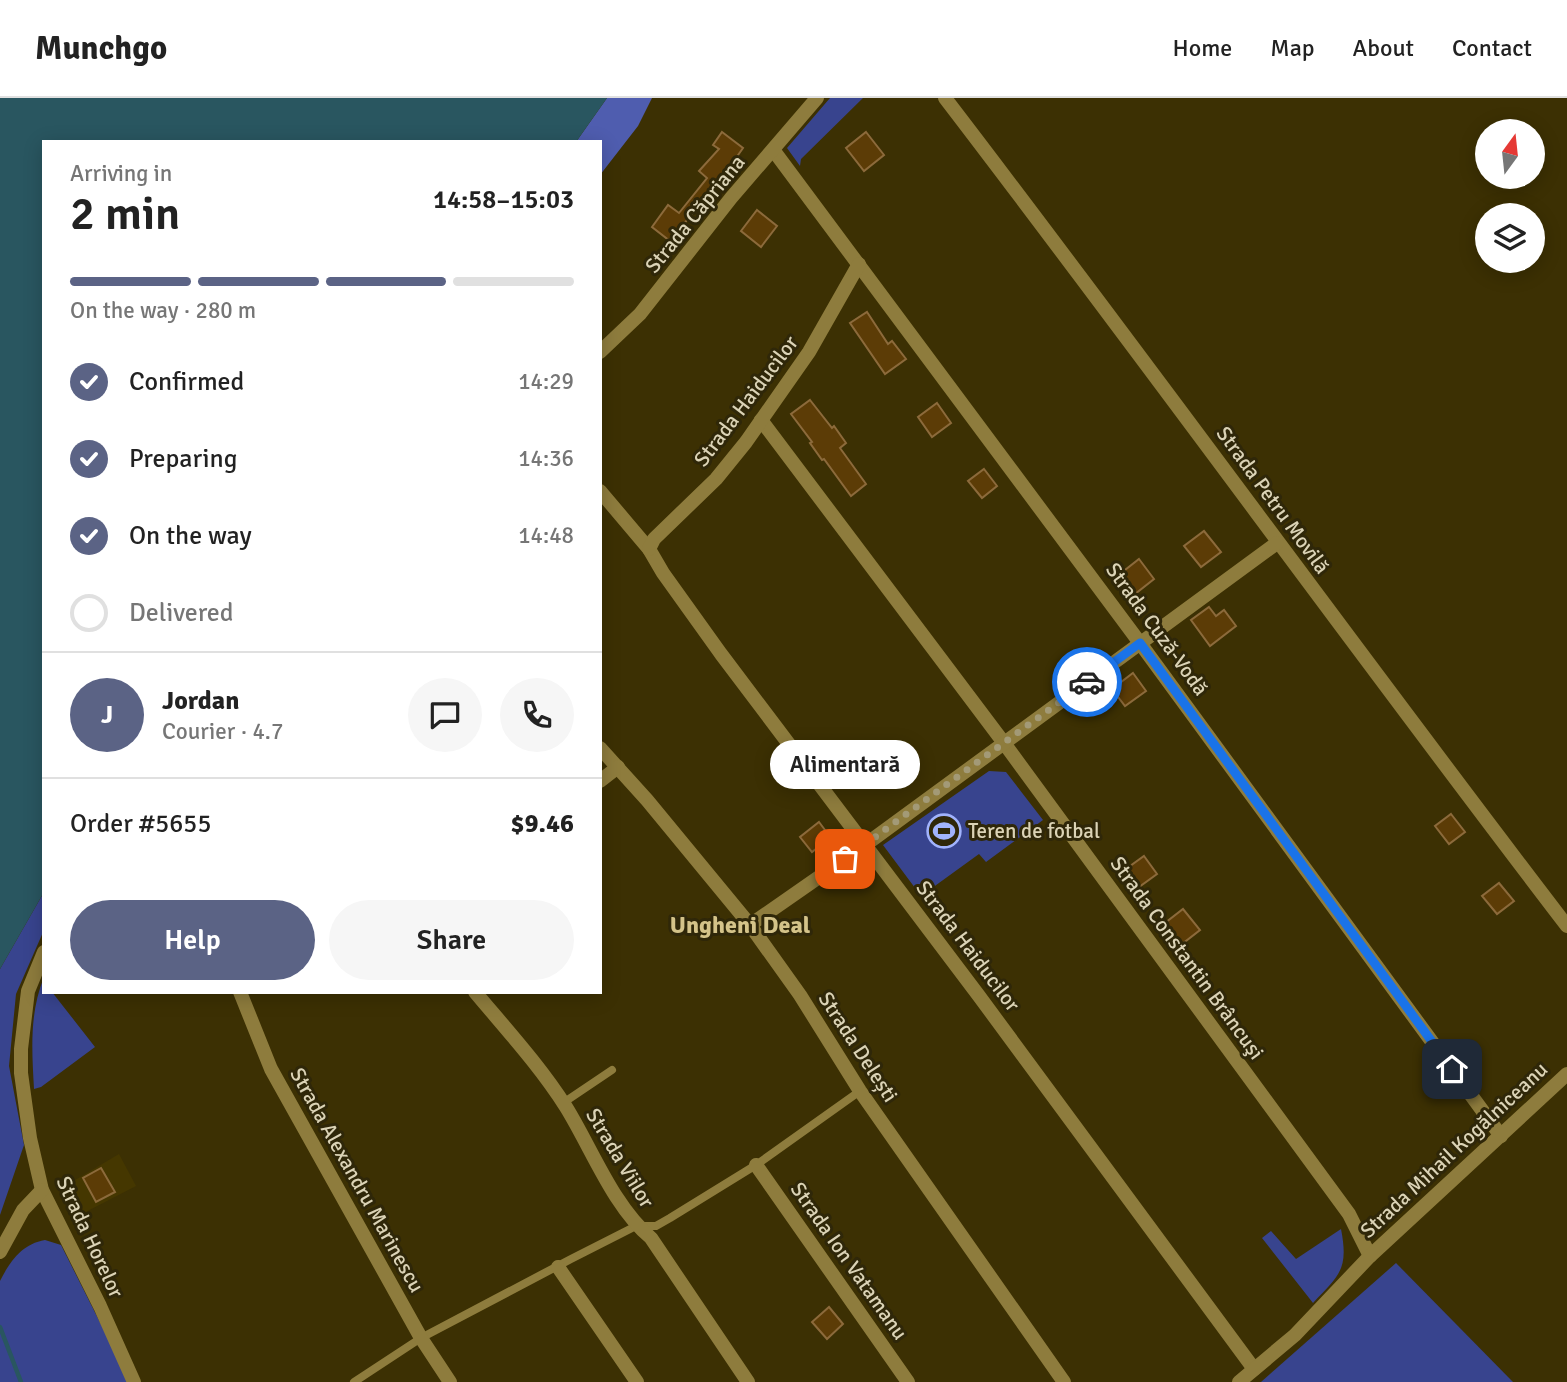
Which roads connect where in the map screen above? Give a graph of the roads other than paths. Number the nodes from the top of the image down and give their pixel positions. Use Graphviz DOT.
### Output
graph roads {
  1 [pos="817,98"];
  2 [pos="945,98"];
  3 [pos="774,151"];
  4 [pos="859,264"];
  5 [pos="602,350"];
  6 [pos="761,420"];
  7 [pos="602,493"];
  8 [pos="1277,543"];
  9 [pos="649,549"];
  10 [pos="1140,643"];
  11 [pos="1004,743"];
  12 [pos="602,750"];
  13 [pos="618,767"];
  14 [pos="602,779"];
  15 [pos="865,845"];
  16 [pos="750,925"];
  17 [pos="1567,926"];
  18 [pos="42,956"];
  19 [pos="241,994"];
  20 [pos="477,994"];
  21 [pos="611,1070"];
  22 [pos="1567,1074"];
  23 [pos="860,1091"];
  24 [pos="563,1103"];
  25 [pos="1501,1136"];
  26 [pos="756,1165"];
  27 [pos="42,1190"];
  28 [pos="636,1226"];
  29 [pos="0,1252"];
  30 [pos="1370,1256"];
  31 [pos="558,1267"];
  32 [pos="421,1338"];
  33 [pos="1254,1369"];
  34 [pos="134,1382"];
  35 [pos="354,1382"];
  36 [pos="450,1382"];
  37 [pos="637,1382"];
  38 [pos="748,1382"];
  39 [pos="908,1382"];
  40 [pos="1064,1382"];
  41 [pos="1239,1382"];
  1 -- 3 [label="street, Strada Căpriana"];
  2 -- 8 [label="street, Strada Petru Movilă"];
  3 -- 4 [label="street, Strada Cuză-Vodă"];
  3 -- 5 [label="street, Strada Căpriana"];
  4 -- 6 [label="street, Strada Haiducilor"];
  4 -- 10 [label="street, Strada Cuză-Vodă"];
  6 -- 9 [label="street, Strada Haiducilor"];
  6 -- 11 [label="street, Strada Constantin Brâncuşi"];
  7 -- 9 [label="street, Strada Haiducilor"];
  8 -- 10 [label="street"];
  8 -- 17 [label="street, Strada Petru Movilă"];
  9 -- 15 [label="street, Strada Haiducilor"];
  10 -- 11 [label="street"];
  10 -- 25 [label="street, Strada Cuză-Vodă"];
  11 -- 15 [label="street"];
  11 -- 30 [label="street, Strada Constantin Brâncuşi"];
  12 -- 13 [label="street, Strada Delești"];
  13 -- 14 [label="street"];
  13 -- 16 [label="street, Strada Delești"];
  15 -- 16 [label="street"];
  15 -- 33 [label="street, Strada Haiducilor"];
  16 -- 23 [label="street, Strada Delești"];
  18 -- 27 [label="street, Strada Horelor"];
  19 -- 32 [label="street, Strada Alexandru Marinescu"];
  20 -- 24 [label="street, Strada Viilor"];
  21 -- 24 [label="lane"];
  22 -- 25 [label="street, Strada Mihail Kogălniceanu"];
  23 -- 26 [label="lane"];
  23 -- 40 [label="street, Strada Delești"];
  24 -- 28 [label="street, Strada Viilor"];
  25 -- 30 [label="street, Strada Mihail Kogălniceanu"];
  26 -- 28 [label="lane"];
  26 -- 39 [label="street, Strada Ion Vatamanu"];
  27 -- 29 [label="street"];
  27 -- 34 [label="street, Strada Horelor"];
  28 -- 31 [label="lane"];
  28 -- 38 [label="street, Strada Viilor"];
  30 -- 33 [label="street, Strada Mihail Kogălniceanu"];
  31 -- 32 [label="lane"];
  31 -- 37 [label="street"];
  32 -- 35 [label="lane"];
  32 -- 36 [label="street, Strada Alexandru Marinescu"];
  33 -- 41 [label="street, Strada Mihail Kogălniceanu"];
}
